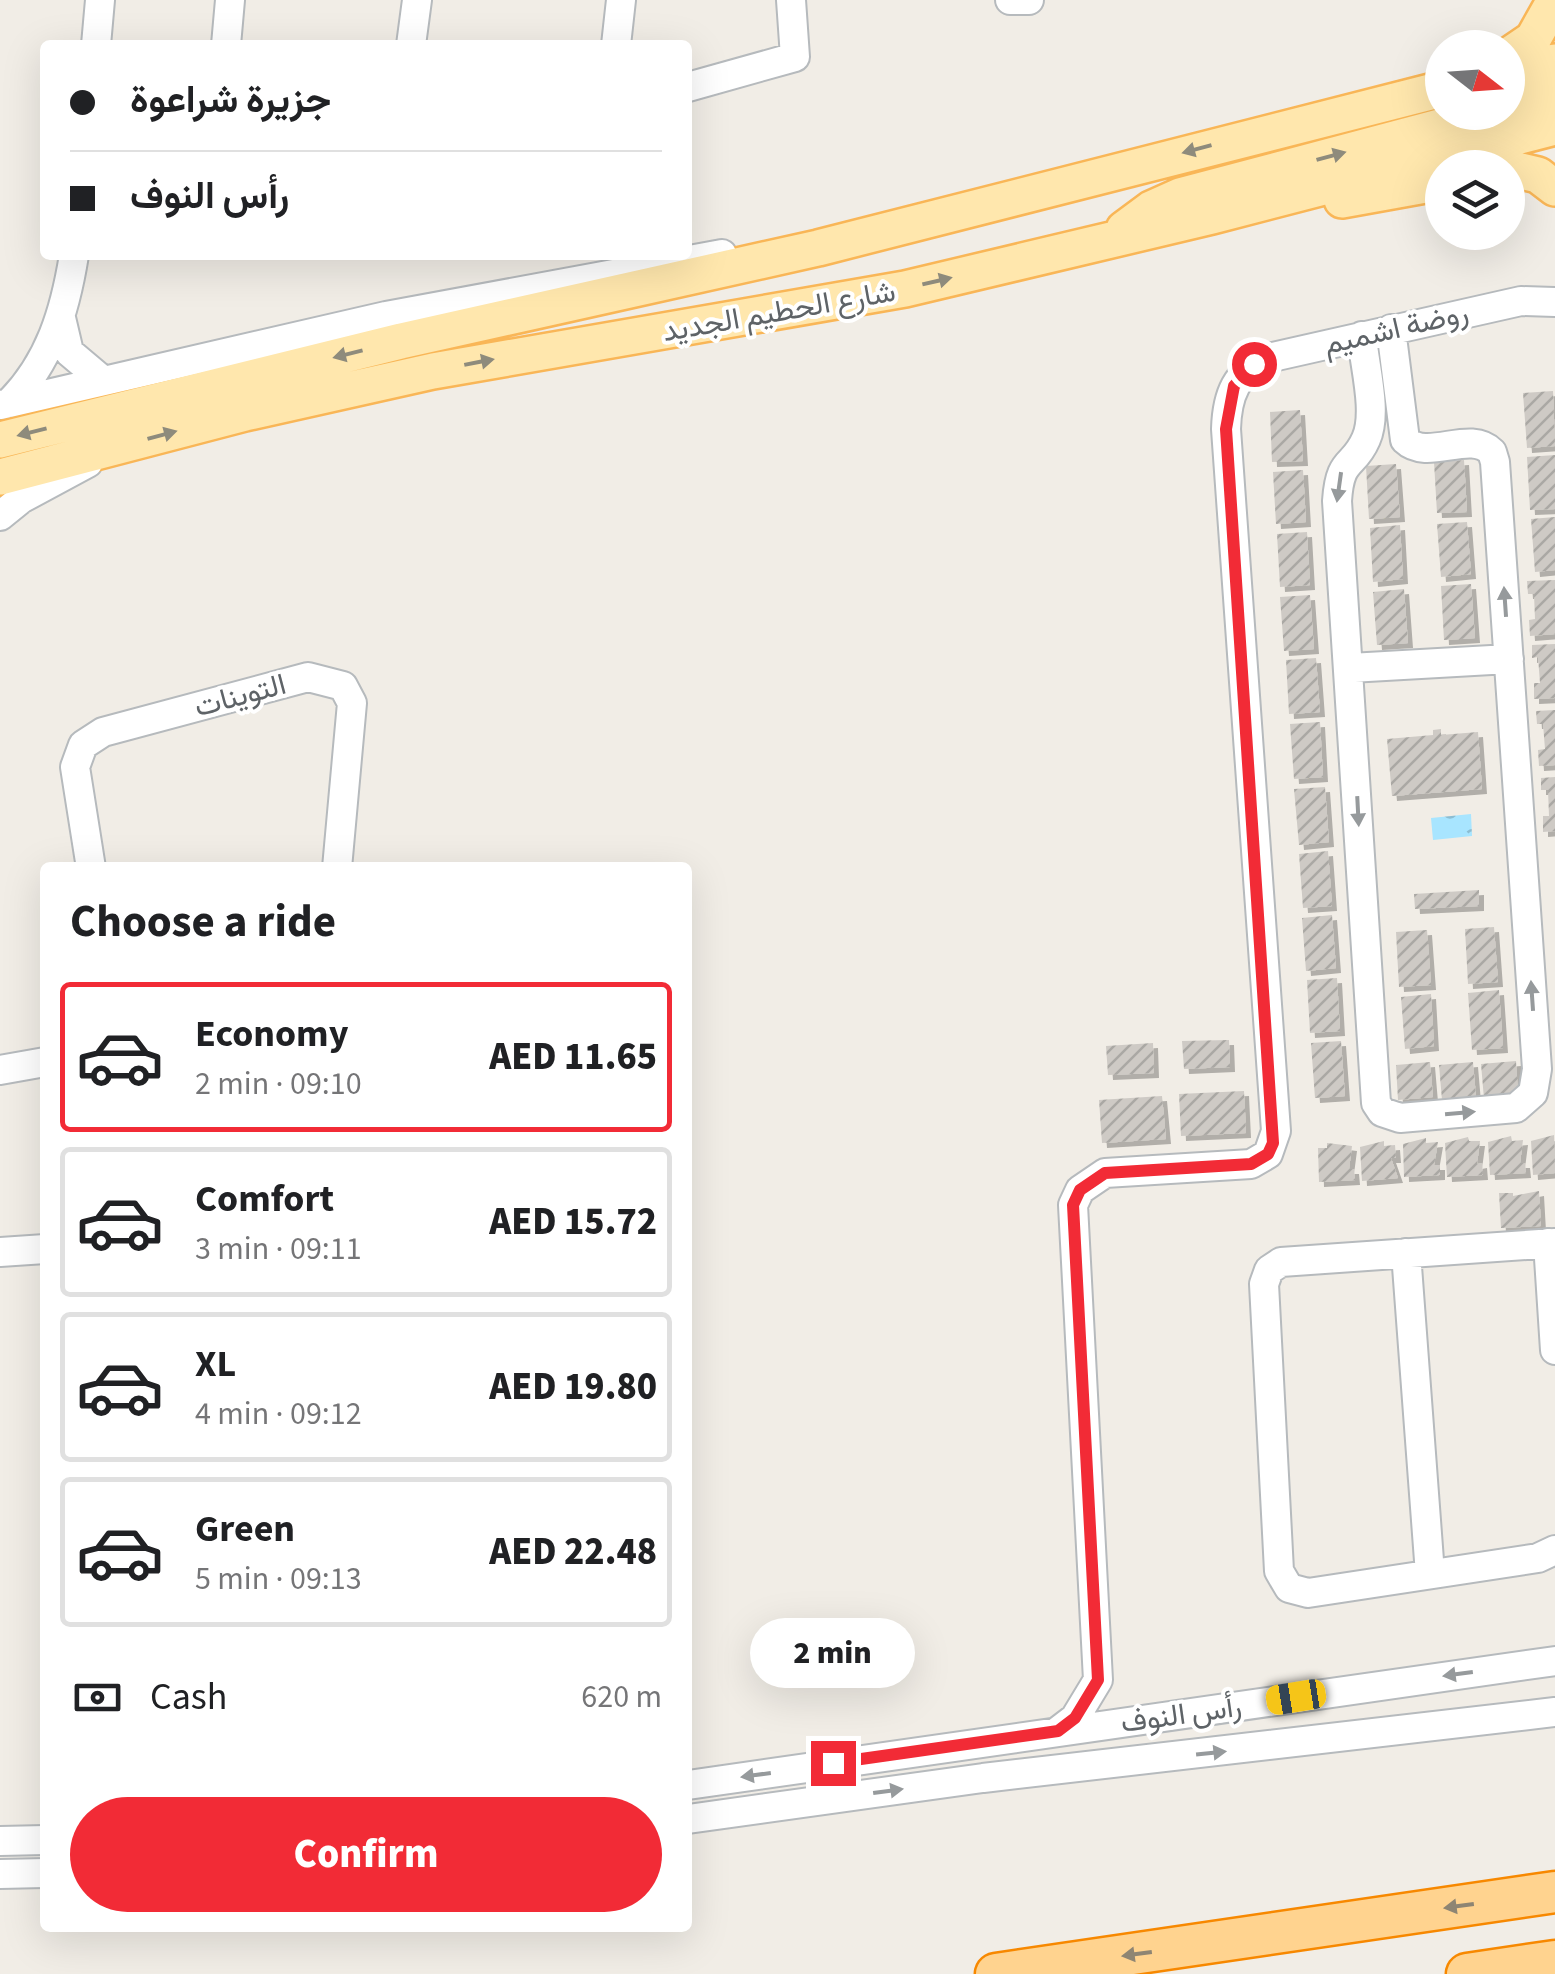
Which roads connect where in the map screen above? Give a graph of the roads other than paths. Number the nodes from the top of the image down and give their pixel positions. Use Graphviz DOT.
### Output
graph roads {
  1 [pos="100,0"];
  2 [pos="230,0"];
  3 [pos="416,0"];
  4 [pos="621,0"];
  5 [pos="791,0"];
  6 [pos="1010,0"];
  7 [pos="1029,0"];
  8 [pos="1555,0"];
  9 [pos="96,40"];
  10 [pos="226,40"];
  11 [pos="412,40"];
  12 [pos="617,40"];
  13 [pos="1525,44"];
  14 [pos="1555,62"];
  15 [pos="1525,70"];
  16 [pos="1425,82"];
  17 [pos="692,87"];
  18 [pos="1425,93"];
  19 [pos="1555,97"];
  20 [pos="1525,105"];
  21 [pos="1292,124"];
  22 [pos="1555,126"];
  23 [pos="1428,130"];
  24 [pos="1525,172"];
  25 [pos="1425,186"];
  26 [pos="1555,188"];
  27 [pos="1212,216"];
  28 [pos="1113,240"];
  29 [pos="818,248"];
  30 [pos="692,259"];
  31 [pos="73,260"];
  32 [pos="680,260"];
  33 [pos="1555,302"];
  34 [pos="61,316"];
  35 [pos="1391,329"];
  36 [pos="1362,336"];
  37 [pos="101,379"];
  38 [pos="4,404"];
  39 [pos="0,440"];
  40 [pos="120,446"];
  41 [pos="0,476"];
  42 [pos="0,516"];
  43 [pos="1509,659"];
  44 [pos="1350,668"];
  45 [pos="90,862"];
  46 [pos="338,862"];
  47 [pos="40,1063"];
  48 [pos="0,1070"];
  49 [pos="40,1250"];
  50 [pos="0,1252"];
  51 [pos="1406,1253"];
  52 [pos="1552,1256"];
  53 [pos="1555,1350"];
  54 [pos="1555,1550"];
  55 [pos="1430,1574"];
  56 [pos="1555,1660"];
  57 [pos="1098,1680"];
  58 [pos="1555,1712"];
  59 [pos="1158,1718"];
  60 [pos="1058,1731"];
  61 [pos="692,1784"];
  62 [pos="692,1817"];
  63 [pos="40,1840"];
  64 [pos="0,1841"];
  65 [pos="40,1873"];
  66 [pos="0,1874"];
  67 [pos="1555,1892"];
  68 [pos="1555,1961"];
  69 [pos="996,1974"];
  70 [pos="1466,1974"];
  1 -- 9 [label="street"];
  2 -- 10 [label="street"];
  3 -- 11 [label="street"];
  4 -- 12 [label="street"];
  5 -- 17 [label="street"];
  6 -- 7 [label="street"];
  8 -- 13 [label="main road"];
  14 -- 15 [label="main road"];
  16 -- 21 [label="main road"];
  18 -- 21 [label="main road, شارع الحطيم الجديد"];
  19 -- 20 [label="main road"];
  21 -- 29 [label="main road, شارع الحطيم الجديد, one-way"];
  22 -- 27 [label="main road, شارع الحطيم الجديد"];
  28 -- 23 [label="main road, one-way"];
  24 -- 26 [label="main road"];
  25 -- 27 [label="main road"];
  27 -- 28 [label="main road, شارع الحطيم الجديد"];
  40 -- 28 [label="main road, شارع الحطيم الجديد, one-way"];
  29 -- 30 [label="street"];
  29 -- 39 [label="main road, شارع الحطيم الجديد, one-way"];
  31 -- 34 [label="street"];
  32 -- 37 [label="street"];
  33 -- 35 [label="street, روضة اشميم"];
  34 -- 37 [label="street"];
  34 -- 38 [label="street"];
  35 -- 36 [label="street, روضة اشميم"];
  43 -- 35 [label="street, one-way"];
  36 -- 44 [label="street, one-way"];
  36 -- 57 [label="street, روضة اشميم"];
  37 -- 38 [label="street"];
  40 -- 41 [label="main road, شارع الحطيم الجديد"];
  40 -- 42 [label="street"];
  43 -- 44 [label="street"];
  44 -- 43 [label="street, one-way"];
  45 -- 46 [label="street, التوينات"];
  47 -- 48 [label="street"];
  49 -- 50 [label="street"];
  51 -- 52 [label="street"];
  51 -- 55 [label="street"];
  51 -- 55 [label="street"];
  52 -- 53 [label="street"];
  54 -- 55 [label="street"];
  56 -- 59 [label="street, رأس النوف, one-way"];
  57 -- 59 [label="street"];
  57 -- 60 [label="street"];
  62 -- 58 [label="street, رأس النوف, one-way"];
  59 -- 60 [label="street, رأس النوف"];
  60 -- 61 [label="street, رأس النوف, one-way"];
  63 -- 64 [label="street"];
  65 -- 66 [label="street"];
  67 -- 69 [label="highway, one-way"];
  68 -- 70 [label="highway"];
}
